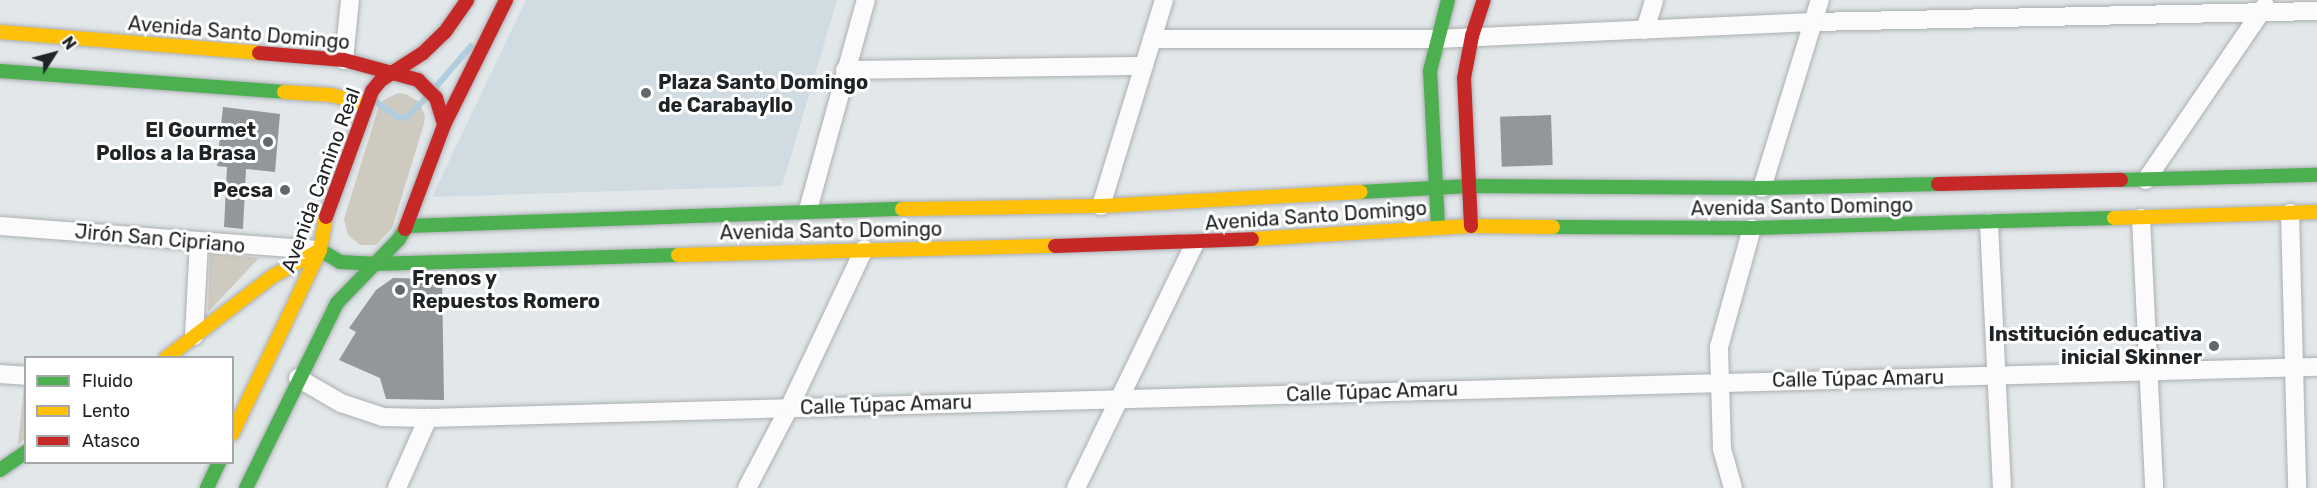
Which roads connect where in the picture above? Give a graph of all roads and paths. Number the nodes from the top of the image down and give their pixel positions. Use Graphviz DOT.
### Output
graph roads {
  1 [pos="350,0"];
  2 [pos="466,0"];
  3 [pos="506,0"];
  4 [pos="866,0"];
  5 [pos="1164,0"];
  6 [pos="1448,0"];
  7 [pos="1484,0"];
  8 [pos="1654,0"];
  9 [pos="1820,0"];
  10 [pos="2265,6"];
  11 [pos="2317,11"];
  12 [pos="1813,22"];
  13 [pos="1645,30"];
  14 [pos="0,32"];
  15 [pos="1472,36"];
  16 [pos="1152,39"];
  17 [pos="1436,39"];
  18 [pos="344,60"];
  19 [pos="1144,66"];
  20 [pos="845,70"];
  21 [pos="0,71"];
  22 [pos="391,73"];
  23 [pos="366,104"];
  24 [pos="444,126"];
  25 [pos="2317,176"];
  26 [pos="2146,180"];
  27 [pos="1469,186"];
  28 [pos="1435,188"];
  29 [pos="1762,188"];
  30 [pos="1101,206"];
  31 [pos="808,210"];
  32 [pos="2317,212"];
  33 [pos="2290,213"];
  34 [pos="2140,218"];
  35 [pos="1989,224"];
  36 [pos="0,226"];
  37 [pos="407,226"];
  38 [pos="1471,226"];
  39 [pos="1438,227"];
  40 [pos="1752,228"];
  41 [pos="199,242"];
  42 [pos="1195,243"];
  43 [pos="864,249"];
  44 [pos="320,250"];
  45 [pos="373,264"];
  46 [pos="194,336"];
  47 [pos="167,356"];
  48 [pos="2317,367"];
  49 [pos="2293,368"];
  50 [pos="2147,371"];
  51 [pos="0,374"];
  52 [pos="1996,375"];
  53 [pos="24,376"];
  54 [pos="298,378"];
  55 [pos="1718,383"];
  56 [pos="1120,399"];
  57 [pos="789,408"];
  58 [pos="428,418"];
  59 [pos="234,430"];
  60 [pos="24,453"];
  61 [pos="218,464"];
  62 [pos="0,470"];
  63 [pos="207,488"];
  64 [pos="246,488"];
  65 [pos="398,488"];
  66 [pos="747,488"];
  67 [pos="1076,488"];
  68 [pos="1733,488"];
  69 [pos="2002,488"];
  70 [pos="2154,488"];
  71 [pos="2297,488"];
  1 -- 18 [label="street"];
  2 -- 22 [label="street, Avenida Camino Real"];
  3 -- 24 [label="street"];
  4 -- 20 [label="street"];
  5 -- 16 [label="street"];
  6 -- 17 [label="street"];
  7 -- 15 [label="street"];
  8 -- 13 [label="street"];
  9 -- 12 [label="street"];
  10 -- 11 [label="street"];
  10 -- 12 [label="street"];
  10 -- 26 [label="street"];
  12 -- 13 [label="street"];
  12 -- 29 [label="street"];
  13 -- 15 [label="street"];
  14 -- 18 [label="street, Avenida Santo Domingo"];
  15 -- 17 [label="street"];
  15 -- 27 [label="street"];
  16 -- 17 [label="street"];
  16 -- 19 [label="street"];
  17 -- 28 [label="street"];
  18 -- 22 [label="street, Avenida Santo Domingo"];
  19 -- 20 [label="street"];
  19 -- 30 [label="street"];
  20 -- 31 [label="street"];
  21 -- 23 [label="street"];
  22 -- 23 [label="street, Avenida Camino Real"];
  22 -- 24 [label="street, Avenida Santo Domingo"];
  23 -- 44 [label="street, Avenida Camino Real"];
  24 -- 37 [label="street"];
  25 -- 26 [label="street, Avenida Santo Domingo"];
  26 -- 29 [label="street, Avenida Santo Domingo"];
  27 -- 28 [label="street, Avenida Santo Domingo"];
  27 -- 29 [label="street, Avenida Santo Domingo"];
  27 -- 38 [label="street"];
  28 -- 30 [label="street, Avenida Santo Domingo"];
  28 -- 39 [label="street"];
  30 -- 31 [label="street, Avenida Santo Domingo"];
  31 -- 37 [label="street, Avenida Santo Domingo"];
  32 -- 33 [label="street, Avenida Santo Domingo"];
  33 -- 34 [label="street, Avenida Santo Domingo"];
  33 -- 49 [label="street"];
  34 -- 35 [label="street, Avenida Santo Domingo"];
  34 -- 50 [label="street"];
  35 -- 40 [label="street, Avenida Santo Domingo"];
  35 -- 52 [label="street"];
  36 -- 41 [label="street, Jirón San Cipriano"];
  37 -- 45 [label="street"];
  38 -- 39 [label="street, Avenida Santo Domingo"];
  38 -- 40 [label="street, Avenida Santo Domingo"];
  39 -- 42 [label="street, Avenida Santo Domingo"];
  40 -- 55 [label="street"];
  41 -- 44 [label="street, Jirón San Cipriano"];
  41 -- 46 [label="street"];
  42 -- 43 [label="street, Avenida Santo Domingo"];
  42 -- 56 [label="street"];
  43 -- 45 [label="street, Avenida Santo Domingo"];
  43 -- 57 [label="street"];
  44 -- 45 [label="street, Avenida Santo Domingo"];
  44 -- 46 [label="street"];
  44 -- 59 [label="street, Avenida Camino Real"];
  45 -- 54 [label="street"];
  46 -- 47 [label="street"];
  48 -- 49 [label="street, Calle Túpac Amaru"];
  49 -- 50 [label="street, Calle Túpac Amaru"];
  49 -- 71 [label="street"];
  50 -- 52 [label="street, Calle Túpac Amaru"];
  50 -- 70 [label="street"];
  51 -- 53 [label="street"];
  52 -- 55 [label="street, Calle Túpac Amaru"];
  52 -- 69 [label="street"];
  54 -- 58 [label="street, Calle Túpac Amaru"];
  54 -- 64 [label="street"];
  55 -- 56 [label="street, Calle Túpac Amaru"];
  55 -- 68 [label="street"];
  56 -- 57 [label="street, Calle Túpac Amaru"];
  56 -- 67 [label="street"];
  57 -- 58 [label="street, Calle Túpac Amaru"];
  57 -- 66 [label="street"];
  58 -- 65 [label="street"];
  60 -- 62 [label="street"];
  61 -- 63 [label="street"];
}
